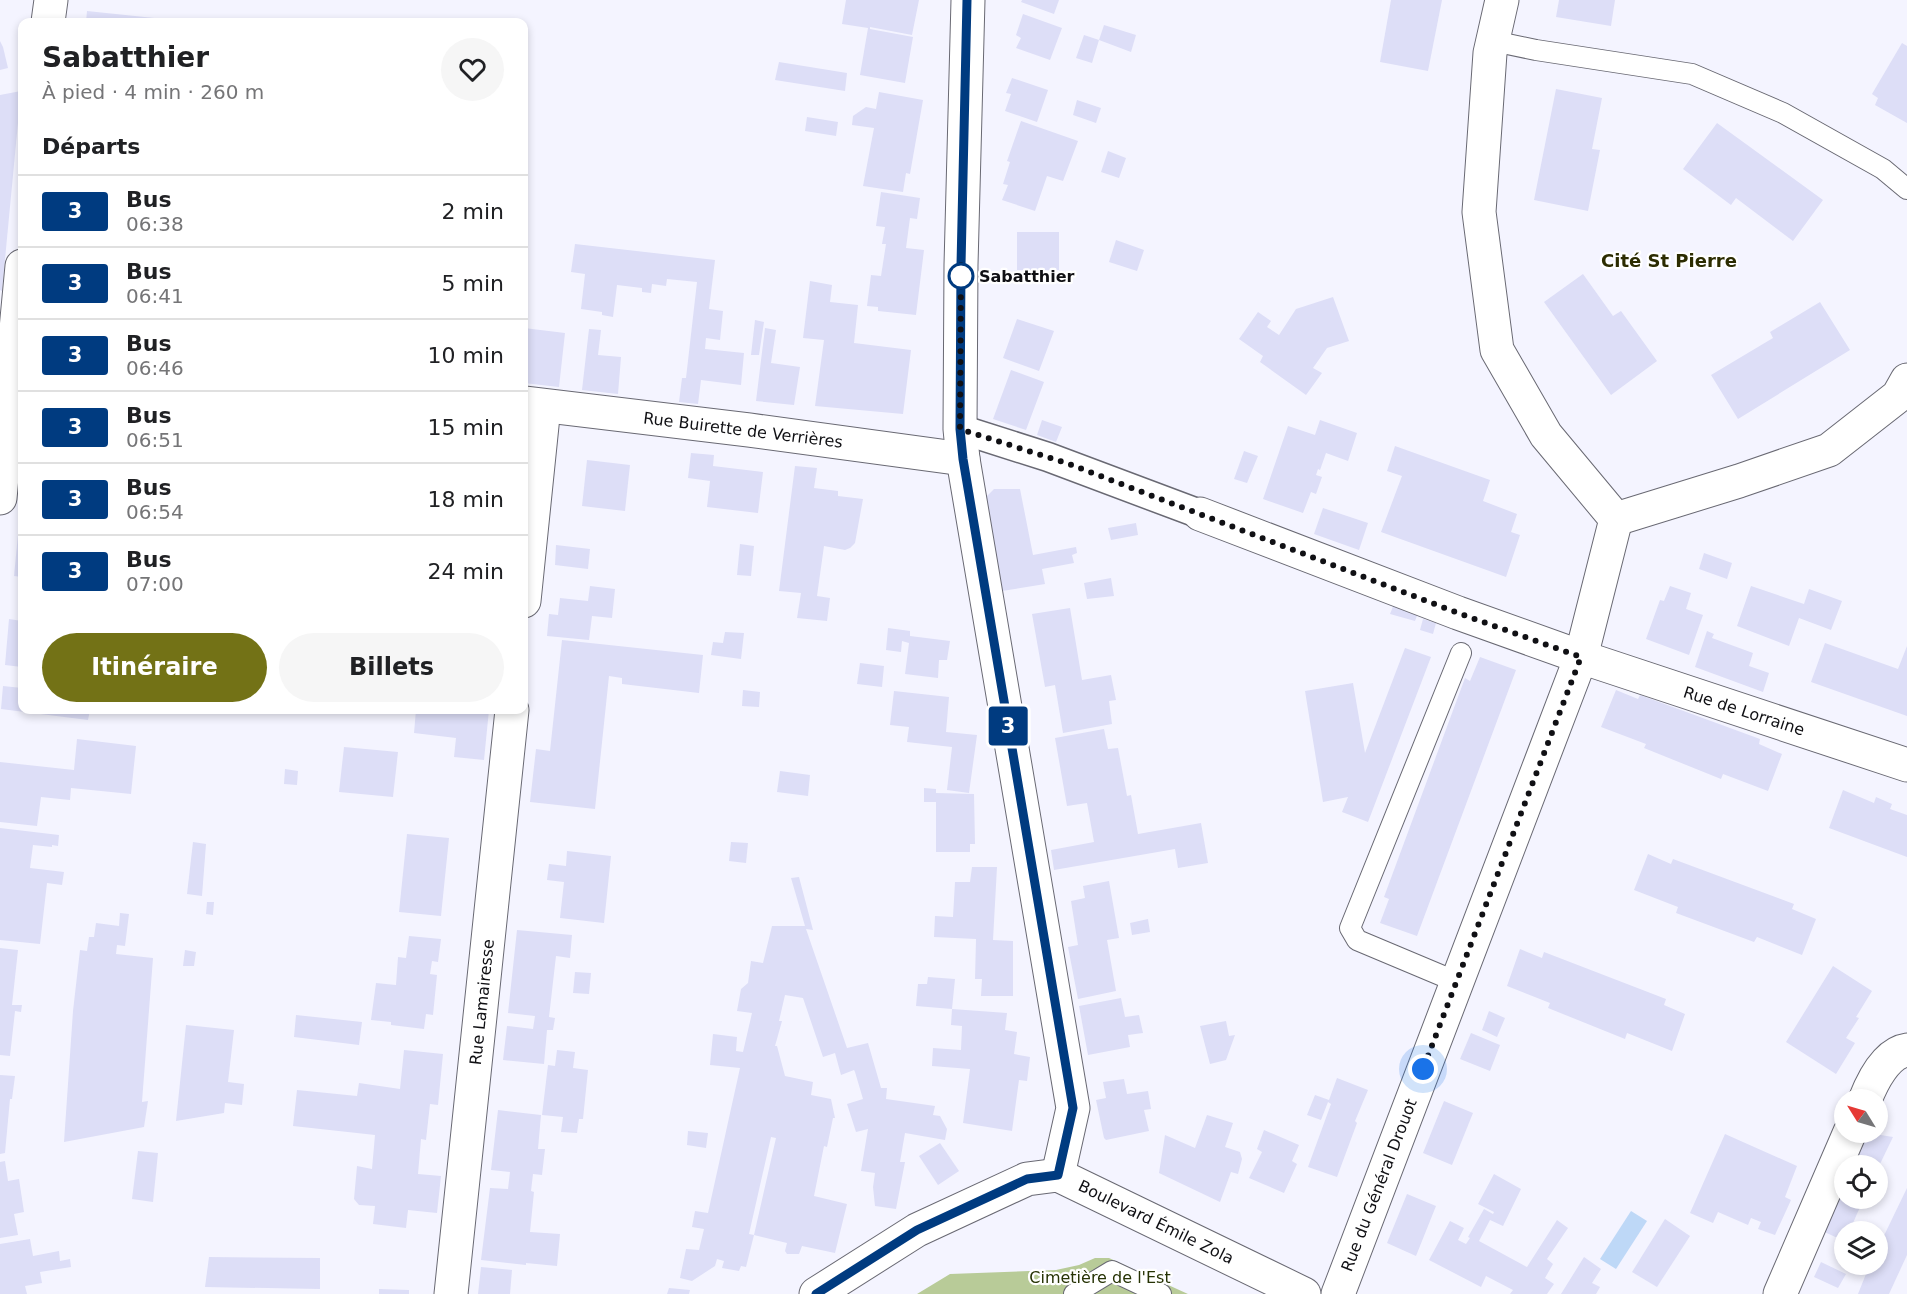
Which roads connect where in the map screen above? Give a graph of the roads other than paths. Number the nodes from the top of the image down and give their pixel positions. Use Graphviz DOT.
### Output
graph roads {
  1 [pos="51,0"];
  2 [pos="968,0"];
  3 [pos="1502,0"];
  4 [pos="49,18"];
  5 [pos="1492,41"];
  6 [pos="1907,189"];
  7 [pos="18,350"];
  8 [pos="1907,380"];
  9 [pos="534,405"];
  10 [pos="961,444"];
  11 [pos="0,498"];
  12 [pos="1200,514"];
  13 [pos="1616,519"];
  14 [pos="528,523"];
  15 [pos="1461,653"];
  16 [pos="1581,657"];
  17 [pos="512,714"];
  18 [pos="1907,765"];
  19 [pos="1457,982"];
  20 [pos="1907,1050"];
  21 [pos="1869,1089"];
  22 [pos="1845,1143"];
  23 [pos="1058,1175"];
  24 [pos="451,1294"];
  25 [pos="816,1294"];
  26 [pos="1074,1294"];
  27 [pos="1161,1294"];
  28 [pos="1304,1294"];
  29 [pos="1338,1294"];
  30 [pos="1780,1294"];
  1 -- 4 [label="street"];
  2 -- 10 [label="street"];
  3 -- 5 [label="street"];
  5 -- 6 [label="lane"];
  5 -- 13 [label="street"];
  7 -- 11 [label="street"];
  8 -- 13 [label="street"];
  9 -- 10 [label="street, Rue Buirette de Verrières"];
  9 -- 14 [label="street"];
  10 -- 12 [label="street"];
  10 -- 23 [label="street"];
  12 -- 16 [label="street, Rue de Lorraine"];
  13 -- 16 [label="street, Rue du Général Drouot"];
  15 -- 19 [label="lane"];
  16 -- 18 [label="street, Rue de Lorraine"];
  16 -- 19 [label="street, Rue du Général Drouot"];
  17 -- 24 [label="street, Rue Lamairesse"];
  19 -- 29 [label="street, Rue du Général Drouot"];
  20 -- 21 [label="street"];
  22 -- 30 [label="street"];
  23 -- 25 [label="street, Boulevard Émile Zola"];
  23 -- 28 [label="street, Boulevard Émile Zola"];
  26 -- 27 [label="lane"];
}
